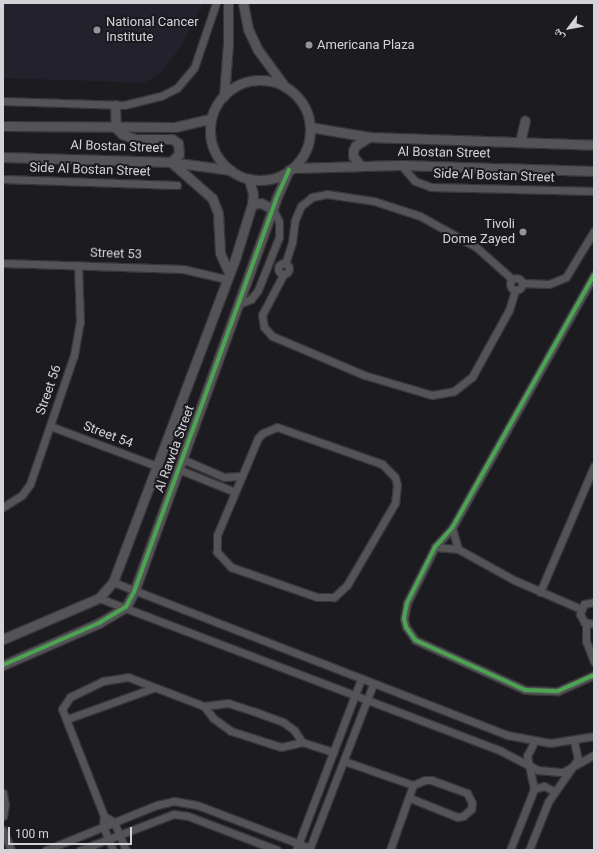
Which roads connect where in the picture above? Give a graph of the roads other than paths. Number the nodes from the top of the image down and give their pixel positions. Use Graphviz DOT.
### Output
graph roads {
  1 [pos="216,3"];
  2 [pos="228,3"];
  3 [pos="243,3"];
  4 [pos="288,89"];
  5 [pos="224,96"];
  6 [pos="3,101"];
  7 [pos="115,105"];
  8 [pos="211,119"];
  9 [pos="525,120"];
  10 [pos="3,126"];
  11 [pos="310,127"];
  12 [pos="116,128"];
  13 [pos="369,137"];
  14 [pos="520,142"];
  15 [pos="594,145"];
  16 [pos="3,157"];
  17 [pos="171,162"];
  18 [pos="360,165"];
  19 [pos="401,165"];
  20 [pos="291,169"];
  21 [pos="230,170"];
  22 [pos="594,171"];
  23 [pos="3,179"];
  24 [pos="249,179"];
  25 [pos="176,185"];
  26 [pos="594,190"];
  27 [pos="252,204"];
  28 [pos="273,209"];
  29 [pos="594,231"];
  30 [pos="271,259"];
  31 [pos="3,263"];
  32 [pos="284,264"];
  33 [pos="78,265"];
  34 [pos="267,268"];
  35 [pos="282,274"];
  36 [pos="594,275"];
  37 [pos="228,276"];
  38 [pos="512,278"];
  39 [pos="522,283"];
  40 [pos="515,290"];
  41 [pos="239,304"];
  42 [pos="50,426"];
  43 [pos="182,459"];
  44 [pos="157,466"];
  45 [pos="594,466"];
  46 [pos="178,469"];
  47 [pos="242,476"];
  48 [pos="235,492"];
  49 [pos="3,507"];
  50 [pos="452,528"];
  51 [pos="435,547"];
  52 [pos="458,549"];
  53 [pos="113,582"];
  54 [pos="134,592"];
  55 [pos="540,592"];
  56 [pos="98,598"];
  57 [pos="594,602"];
  58 [pos="126,607"];
  59 [pos="581,609"];
  60 [pos="590,624"];
  61 [pos="3,639"];
  62 [pos="594,662"];
  63 [pos="3,665"];
  64 [pos="594,675"];
  65 [pos="361,679"];
  66 [pos="373,684"];
  67 [pos="153,688"];
  68 [pos="355,695"];
  69 [pos="367,700"];
  70 [pos="204,706"];
  71 [pos="66,720"];
  72 [pos="594,736"];
  73 [pos="574,741"];
  74 [pos="302,742"];
  75 [pos="534,742"];
  76 [pos="333,752"];
  77 [pos="593,757"];
  78 [pos="344,761"];
  79 [pos="530,767"];
  80 [pos="572,768"];
  81 [pos="413,785"];
  82 [pos="534,789"];
  83 [pos="554,791"];
  84 [pos="3,793"];
  85 [pos="410,798"];
  86 [pos="3,816"];
  87 [pos="104,816"];
  88 [pos="114,822"];
  89 [pos="103,827"];
  90 [pos="3,830"];
  91 [pos="119,834"];
  92 [pos="108,839"];
  93 [pos="297,847"];
  94 [pos="310,849"];
  95 [pos="11,850"];
  96 [pos="46,850"];
  97 [pos="80,850"];
  98 [pos="112,850"];
  99 [pos="126,850"];
  100 [pos="277,850"];
  101 [pos="390,850"];
  102 [pos="510,850"];
  103 [pos="529,850"];
  1 -- 7 [label="street"];
  2 -- 5 [label="street"];
  3 -- 4 [label="street"];
  4 -- 5 [label="street"];
  4 -- 11 [label="street"];
  5 -- 8 [label="street"];
  6 -- 7 [label="street"];
  7 -- 12 [label="street"];
  8 -- 12 [label="street, Al Bostan Street"];
  8 -- 21 [label="street"];
  9 -- 14 [label="street"];
  10 -- 12 [label="street, Al Bostan Street"];
  11 -- 13 [label="street, Al Bostan Street"];
  11 -- 20 [label="street"];
  12 -- 17 [label="street"];
  13 -- 14 [label="street, Al Bostan Street"];
  13 -- 18 [label="street"];
  14 -- 15 [label="street, Al Bostan Street"];
  16 -- 17 [label="street, Al Bostan Street"];
  17 -- 21 [label="street, Al Bostan Street"];
  17 -- 37 [label="street"];
  18 -- 19 [label="street, Al Bostan Street"];
  18 -- 20 [label="street, Al Bostan Street"];
  19 -- 22 [label="street, Al Bostan Street"];
  19 -- 26 [label="street, Side Al Bostan Street"];
  20 -- 24 [label="street"];
  20 -- 28 [label="street, Al Rawda Street"];
  21 -- 24 [label="street"];
  23 -- 25 [label="street, Side Al Bostan Street"];
  24 -- 27 [label="street, Al Rawda Street"];
  27 -- 28 [label="street"];
  27 -- 37 [label="street, Al Rawda Street"];
  28 -- 30 [label="street"];
  28 -- 41 [label="street, Al Rawda Street"];
  29 -- 39 [label="street"];
  30 -- 32 [label="street"];
  30 -- 34 [label="street"];
  31 -- 33 [label="street, Street 53"];
  32 -- 35 [label="street"];
  32 -- 38 [label="street"];
  33 -- 37 [label="street, Street 53"];
  33 -- 42 [label="street, Street 56"];
  34 -- 35 [label="street"];
  34 -- 41 [label="street"];
  35 -- 40 [label="street"];
  36 -- 50 [label="street"];
  37 -- 44 [label="street, Al Rawda Street"];
  38 -- 39 [label="street"];
  38 -- 40 [label="street"];
  39 -- 40 [label="street"];
  41 -- 43 [label="street, Al Rawda Street"];
  42 -- 44 [label="street, Street 54"];
  42 -- 49 [label="street, Street 56"];
  43 -- 46 [label="street, Al Rawda Street"];
  43 -- 47 [label="street"];
  44 -- 53 [label="street, Al Rawda Street"];
  45 -- 55 [label="street"];
  46 -- 48 [label="street"];
  46 -- 54 [label="street, Al Rawda Street"];
  47 -- 48 [label="street"];
  47 -- 48 [label="street"];
  50 -- 51 [label="street"];
  50 -- 52 [label="street"];
  51 -- 52 [label="street"];
  51 -- 64 [label="street"];
  52 -- 55 [label="street"];
  53 -- 54 [label="street"];
  53 -- 56 [label="street, Al Rawda Street"];
  54 -- 58 [label="street, Al Rawda Street"];
  54 -- 65 [label="street"];
  55 -- 59 [label="street"];
  56 -- 58 [label="street"];
  56 -- 61 [label="street, Al Rawda Street"];
  57 -- 59 [label="street"];
  58 -- 63 [label="street"];
  58 -- 68 [label="street"];
  59 -- 60 [label="street"];
  60 -- 62 [label="street"];
  65 -- 66 [label="street"];
  65 -- 68 [label="street"];
  66 -- 69 [label="street"];
  66 -- 75 [label="street"];
  67 -- 70 [label="street"];
  67 -- 71 [label="street"];
  67 -- 71 [label="street"];
  68 -- 69 [label="street"];
  68 -- 76 [label="street"];
  69 -- 78 [label="street"];
  69 -- 79 [label="street"];
  70 -- 74 [label="street"];
  70 -- 74 [label="street"];
  71 -- 87 [label="street"];
  72 -- 73 [label="street"];
  73 -- 75 [label="street"];
  73 -- 80 [label="street"];
  74 -- 76 [label="street"];
  75 -- 79 [label="street"];
  76 -- 93 [label="street"];
  77 -- 80 [label="street"];
  78 -- 81 [label="street"];
  78 -- 94 [label="street"];
  79 -- 80 [label="street"];
  79 -- 82 [label="street"];
  80 -- 83 [label="street"];
  81 -- 85 [label="street"];
  81 -- 85 [label="street"];
  82 -- 83 [label="street"];
  82 -- 102 [label="street"];
  83 -- 103 [label="street"];
  84 -- 86 [label="street"];
  85 -- 101 [label="street"];
  87 -- 88 [label="street"];
  87 -- 89 [label="street"];
  88 -- 89 [label="street"];
  88 -- 91 [label="street"];
  88 -- 93 [label="street"];
  89 -- 92 [label="street"];
  89 -- 96 [label="street"];
  90 -- 95 [label="street"];
  91 -- 92 [label="street"];
  91 -- 99 [label="street"];
  91 -- 100 [label="street"];
  92 -- 97 [label="street"];
  92 -- 98 [label="street"];
  93 -- 94 [label="street"];
}
